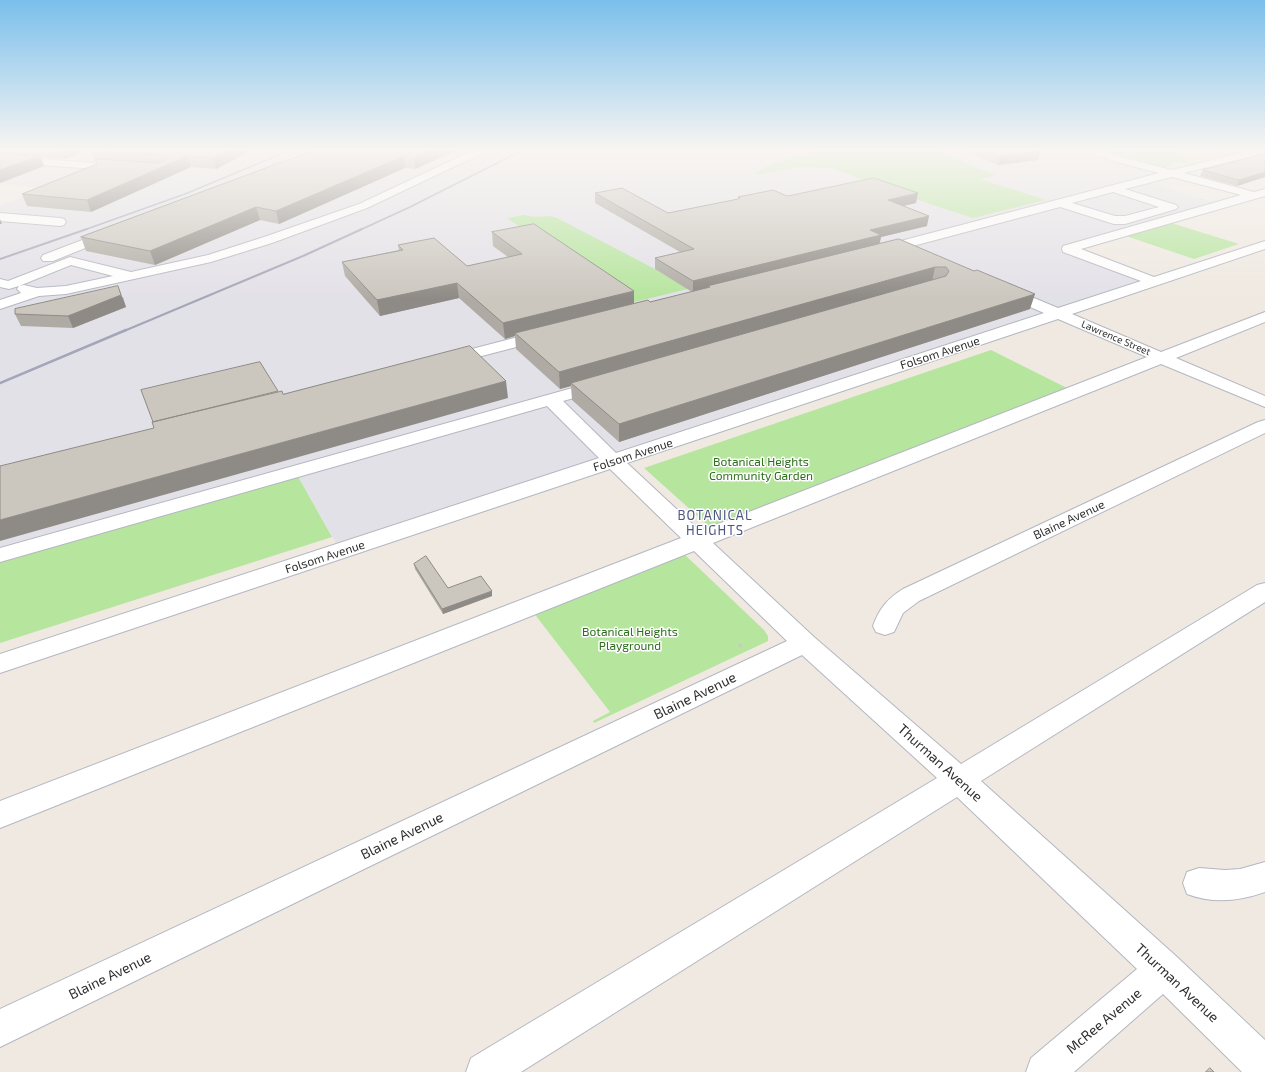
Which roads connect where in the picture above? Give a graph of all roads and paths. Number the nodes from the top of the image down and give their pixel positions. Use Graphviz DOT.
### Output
graph roads {
  1 [pos="378,199"];
  2 [pos="1075,199"];
  3 [pos="1146,199"];
  4 [pos="1238,199"];
  5 [pos="1060,203"];
  6 [pos="0,217"];
  7 [pos="60,222"];
  8 [pos="125,228"];
  9 [pos="1265,245"];
  10 [pos="866,254"];
  11 [pos="22,267"];
  12 [pos="131,276"];
  13 [pos="4,279"];
  14 [pos="1155,282"];
  15 [pos="996,287"];
  16 [pos="37,292"];
  17 [pos="0,305"];
  18 [pos="1060,314"];
  19 [pos="1265,317"];
  20 [pos="555,332"];
  21 [pos="1160,358"];
  22 [pos="432,363"];
  23 [pos="616,380"];
  24 [pos="550,399"];
  25 [pos="1265,402"];
  26 [pos="1265,426"];
  27 [pos="613,462"];
  28 [pos="696,541"];
  29 [pos="0,554"];
  30 [pos="1265,591"];
  31 [pos="885,626"];
  32 [pos="805,643"];
  33 [pos="739,644"];
  34 [pos="743,648"];
  35 [pos="0,664"];
  36 [pos="958,779"];
  37 [pos="0,815"];
  38 [pos="1265,877"];
  39 [pos="1198,883"];
  40 [pos="1164,970"];
  41 [pos="0,1028"];
  42 [pos="1265,1067"];
  43 [pos="484,1072"];
  44 [pos="1045,1072"];
  1 -- 12 [label="street"];
  2 -- 5 [label="street"];
  3 -- 5 [label="street"];
  4 -- 14 [label="street"];
  5 -- 10 [label="street"];
  6 -- 7 [label="street"];
  8 -- 11 [label="street"];
  9 -- 14 [label="street, Folsom Avenue"];
  12 -- 13 [label="street"];
  12 -- 16 [label="street"];
  13 -- 16 [label="street"];
  14 -- 18 [label="street, Folsom Avenue"];
  15 -- 18 [label="street, Lawrence Street"];
  16 -- 17 [label="street"];
  18 -- 21 [label="street, Lawrence Street"];
  18 -- 27 [label="street, Folsom Avenue"];
  19 -- 21 [label="street"];
  20 -- 22 [label="street"];
  21 -- 25 [label="street, Lawrence Street"];
  21 -- 28 [label="street"];
  23 -- 24 [label="street"];
  24 -- 27 [label="street, Thurman Avenue"];
  24 -- 29 [label="street"];
  26 -- 31 [label="street, Blaine Avenue"];
  27 -- 28 [label="street, Thurman Avenue"];
  27 -- 35 [label="street, Folsom Avenue"];
  28 -- 32 [label="street, Thurman Avenue"];
  28 -- 37 [label="street"];
  30 -- 36 [label="street"];
  32 -- 36 [label="street, Thurman Avenue"];
  32 -- 41 [label="street, Blaine Avenue"];
  33 -- 34 [label="path"];
  36 -- 40 [label="street, Thurman Avenue"];
  36 -- 43 [label="street"];
  38 -- 39 [label="street"];
  40 -- 42 [label="street, Thurman Avenue"];
  40 -- 44 [label="street, McRee Avenue"];
}
